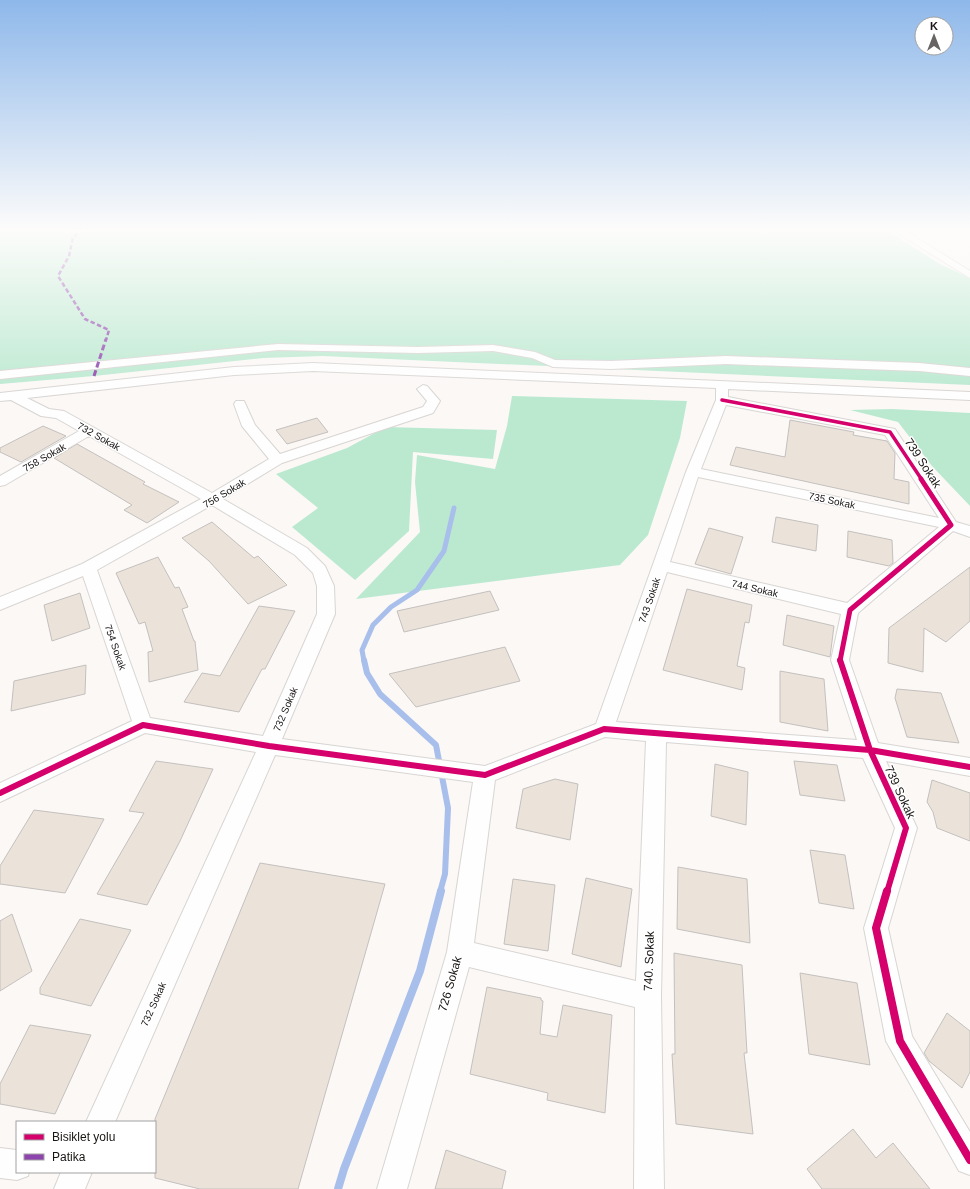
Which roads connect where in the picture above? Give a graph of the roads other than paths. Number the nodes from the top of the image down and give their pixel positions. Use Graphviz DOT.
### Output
graph roads {
  1 [pos="970,372"];
  2 [pos="0,375"];
  3 [pos="722,385"];
  4 [pos="0,388"];
  5 [pos="423,388"];
  6 [pos="970,388"];
  7 [pos="68,391"];
  8 [pos="14,396"];
  9 [pos="970,396"];
  10 [pos="0,398"];
  11 [pos="722,400"];
  12 [pos="240,404"];
  13 [pos="59,414"];
  14 [pos="88,431"];
  15 [pos="277,460"];
  16 [pos="693,472"];
  17 [pos="0,482"];
  18 [pos="214,498"];
  19 [pos="951,525"];
  20 [pos="970,532"];
  21 [pos="661,565"];
  22 [pos="88,568"];
  23 [pos="0,604"];
  24 [pos="850,610"];
  25 [pos="143,725"];
  26 [pos="604,728"];
  27 [pos="656,734"];
  28 [pos="269,746"];
  29 [pos="870,750"];
  30 [pos="970,767"];
  31 [pos="485,775"];
  32 [pos="0,793"];
  33 [pos="460,952"];
  34 [pos="648,997"];
  35 [pos="100,1121"];
  36 [pos="970,1160"];
  37 [pos="0,1163"];
  38 [pos="16,1165"];
  39 [pos="392,1189"];
  40 [pos="649,1189"];
  1 -- 2 [label="street"];
  3 -- 7 [label="street"];
  3 -- 9 [label="street"];
  3 -- 11 [label="street"];
  4 -- 6 [label="street"];
  5 -- 15 [label="street, 756 Sokak"];
  7 -- 8 [label="street"];
  7 -- 13 [label="street"];
  8 -- 10 [label="street"];
  8 -- 13 [label="street, 732 Sokak"];
  11 -- 16 [label="street, 743 Sokak"];
  11 -- 19 [label="street, 739 Sokak"];
  12 -- 15 [label="street"];
  13 -- 14 [label="street, 732 Sokak"];
  14 -- 17 [label="street, 758 Sokak"];
  14 -- 18 [label="street, 732 Sokak"];
  15 -- 18 [label="street, 756 Sokak"];
  16 -- 19 [label="street, 735 Sokak"];
  16 -- 21 [label="street, 743 Sokak"];
  18 -- 22 [label="street, 756 Sokak"];
  18 -- 28 [label="street, 732 Sokak"];
  19 -- 20 [label="street, 735 Sokak"];
  19 -- 24 [label="street"];
  21 -- 24 [label="street, 744 Sokak"];
  21 -- 26 [label="street, 743 Sokak"];
  22 -- 23 [label="street, 756 Sokak"];
  22 -- 25 [label="street, 754 Sokak"];
  24 -- 29 [label="street, 739 Sokak"];
  25 -- 28 [label="street"];
  25 -- 32 [label="street"];
  26 -- 27 [label="street"];
  26 -- 31 [label="street"];
  27 -- 29 [label="street"];
  27 -- 34 [label="street, 740. Sokak"];
  28 -- 31 [label="street"];
  28 -- 35 [label="street, 732 Sokak"];
  29 -- 30 [label="street"];
  29 -- 36 [label="street, 739 Sokak"];
  31 -- 33 [label="street, 726 Sokak"];
  33 -- 34 [label="street"];
  33 -- 39 [label="street, 726 Sokak"];
  34 -- 40 [label="street, 740. Sokak"];
  37 -- 38 [label="street"];
}
